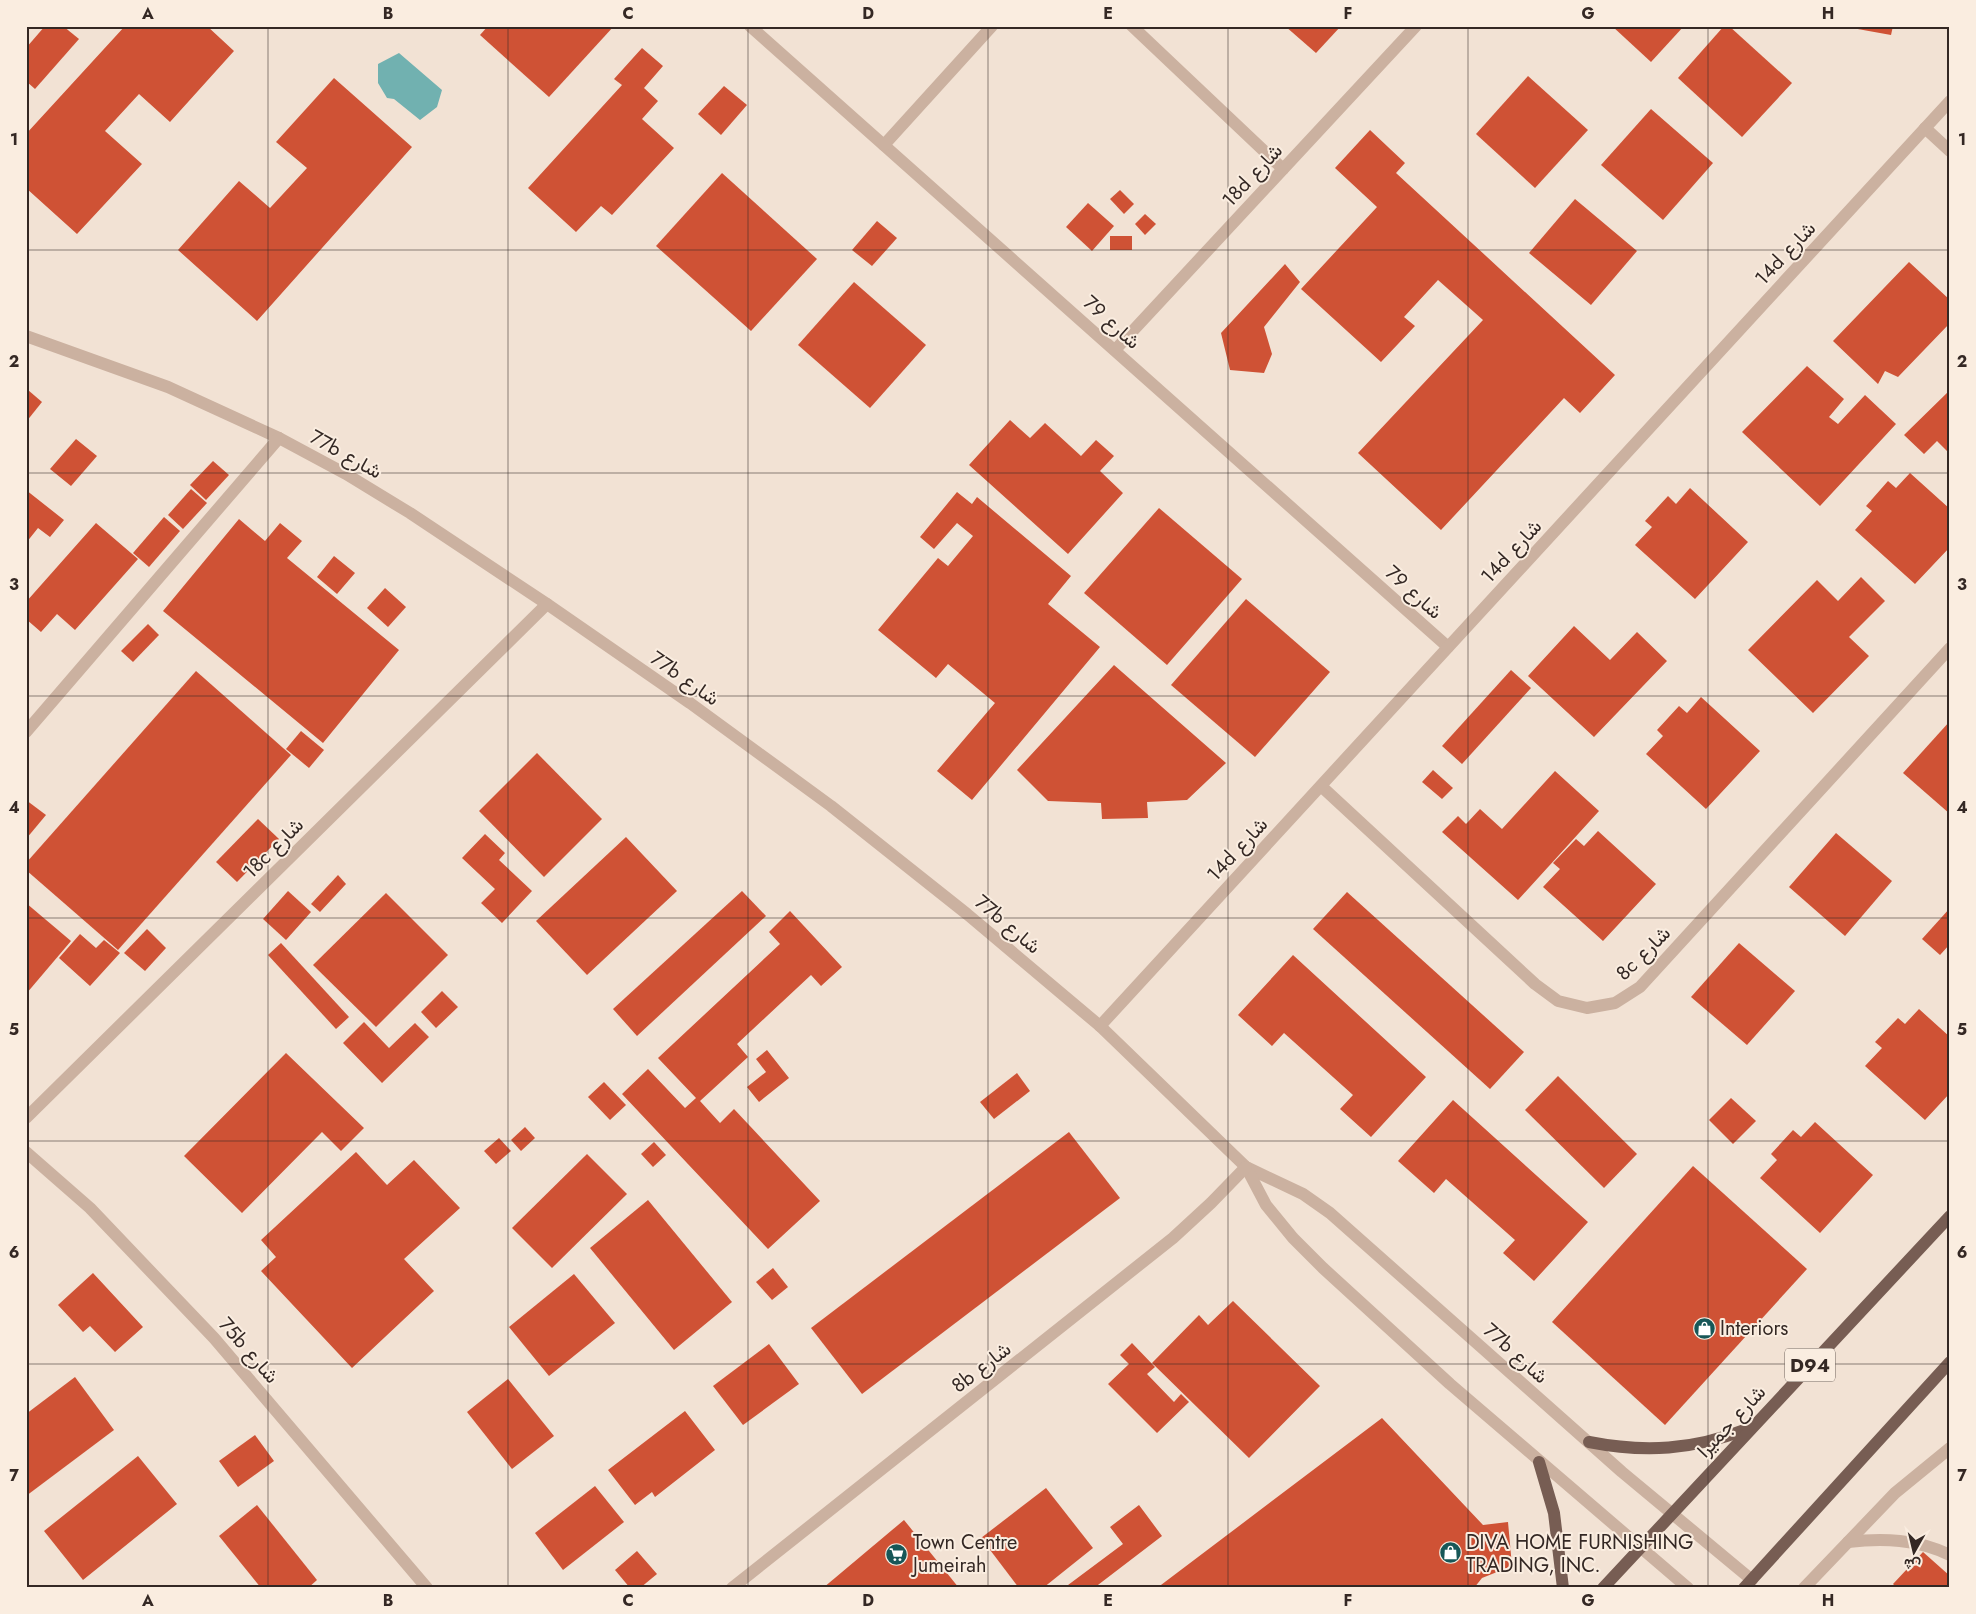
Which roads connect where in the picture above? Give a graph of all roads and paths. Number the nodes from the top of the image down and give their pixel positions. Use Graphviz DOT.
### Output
graph roads {
  1 [pos="750,26"];
  2 [pos="992,26"];
  3 [pos="1132,26"];
  4 [pos="1416,26"];
  5 [pos="1950,101"];
  6 [pos="1925,128"];
  7 [pos="884,145"];
  8 [pos="1950,151"];
  9 [pos="1283,169"];
  10 [pos="26,336"];
  11 [pos="1115,350"];
  12 [pos="280,438"];
  13 [pos="547,604"];
  14 [pos="1448,648"];
  15 [pos="1950,648"];
  16 [pos="26,732"];
  17 [pos="1321,786"];
  18 [pos="1100,1026"];
  19 [pos="26,1118"];
  20 [pos="26,1152"];
  21 [pos="1246,1167"];
  22 [pos="1950,1216"];
  23 [pos="1950,1362"];
  24 [pos="1752,1427"];
  25 [pos="1589,1442"];
  26 [pos="1950,1448"];
  27 [pos="1540,1462"];
  28 [pos="1671,1513"];
  29 [pos="1848,1542"];
  30 [pos="1640,1547"];
  31 [pos="1950,1555"];
  32 [pos="1748,1584"];
  33 [pos="427,1588"];
  34 [pos="732,1588"];
  35 [pos="1563,1588"];
  36 [pos="1603,1588"];
  37 [pos="1688,1588"];
  38 [pos="1804,1588"];
  1 -- 7 [label="street, شارع 79"];
  2 -- 7 [label="street"];
  3 -- 9 [label="street"];
  4 -- 9 [label="street, 18d شارع"];
  5 -- 6 [label="street, 14d شارع"];
  6 -- 8 [label="street"];
  6 -- 14 [label="street, 14d شارع"];
  7 -- 11 [label="street, شارع 79"];
  9 -- 11 [label="street, 18d شارع"];
  10 -- 12 [label="street, 77b شارع"];
  11 -- 14 [label="street, شارع 79"];
  12 -- 13 [label="street, 77b شارع"];
  12 -- 16 [label="street"];
  13 -- 18 [label="street, 77b شارع"];
  13 -- 19 [label="street, 18c شارع"];
  14 -- 17 [label="street, 14d شارع"];
  15 -- 17 [label="street, 8c شارع"];
  17 -- 18 [label="street, 14d شارع"];
  18 -- 21 [label="street, 77b شارع"];
  20 -- 33 [label="street, 75b شارع"];
  21 -- 25 [label="street, 77b شارع"];
  21 -- 27 [label="street, 77b شارع"];
  21 -- 34 [label="street, 8b شارع"];
  22 -- 24 [label="main road, شارع جميرا / D94"];
  23 -- 32 [label="main road"];
  24 -- 25 [label="main road"];
  24 -- 28 [label="main road, شارع جميرا / D94"];
  25 -- 28 [label="street, 77b شارع"];
  26 -- 29 [label="street"];
  27 -- 30 [label="street, 77b شارع"];
  27 -- 35 [label="main road"];
  28 -- 30 [label="main road, شارع جميرا / D94"];
  28 -- 32 [label="street, 77b شارع"];
  29 -- 31 [label="street"];
  29 -- 38 [label="street"];
  30 -- 36 [label="main road, شارع جميرا / D94"];
  30 -- 37 [label="street, 77b شارع"];
}
